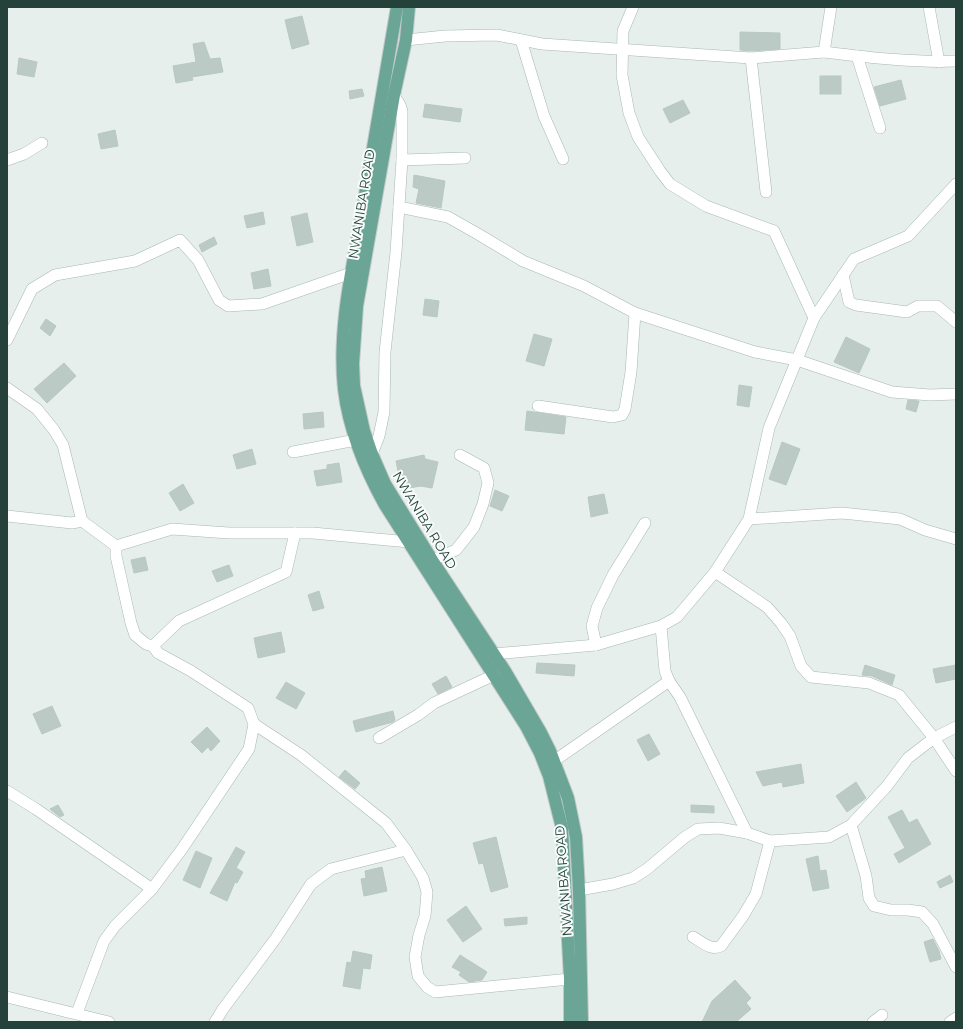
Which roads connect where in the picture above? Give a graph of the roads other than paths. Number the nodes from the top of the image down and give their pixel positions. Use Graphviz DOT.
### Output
graph roads {
  1 [pos="409,7"];
  2 [pos="633,7"];
  3 [pos="830,7"];
  4 [pos="928,7"];
  5 [pos="394,9"];
  6 [pos="406,40"];
  7 [pos="521,40"];
  8 [pos="622,49"];
  9 [pos="824,52"];
  10 [pos="857,56"];
  11 [pos="751,58"];
  12 [pos="956,61"];
  13 [pos="939,62"];
  14 [pos="394,95"];
  15 [pos="880,128"];
  16 [pos="42,142"];
  17 [pos="465,158"];
  18 [pos="563,159"];
  19 [pos="7,160"];
  20 [pos="402,160"];
  21 [pos="956,184"];
  22 [pos="766,192"];
  23 [pos="399,207"];
  24 [pos="351,273"];
  25 [pos="843,275"];
  26 [pos="635,313"];
  27 [pos="814,318"];
  28 [pos="956,322"];
  29 [pos="7,340"];
  30 [pos="796,360"];
  31 [pos="7,388"];
  32 [pos="956,394"];
  33 [pos="538,406"];
  34 [pos="356,440"];
  35 [pos="293,452"];
  36 [pos="372,454"];
  37 [pos="460,455"];
  38 [pos="7,516"];
  39 [pos="748,519"];
  40 [pos="82,521"];
  41 [pos="645,523"];
  42 [pos="295,533"];
  43 [pos="956,539"];
  44 [pos="408,542"];
  45 [pos="116,546"];
  46 [pos="432,560"];
  47 [pos="715,572"];
  48 [pos="661,626"];
  49 [pos="596,645"];
  50 [pos="152,646"];
  51 [pos="493,654"];
  52 [pos="494,675"];
  53 [pos="669,681"];
  54 [pos="254,724"];
  55 [pos="956,727"];
  56 [pos="379,738"];
  57 [pos="934,738"];
  58 [pos="554,761"];
  59 [pos="956,771"];
  60 [pos="7,791"];
  61 [pos="851,825"];
  62 [pos="747,833"];
  63 [pos="770,841"];
  64 [pos="406,850"];
  65 [pos="152,889"];
  66 [pos="579,890"];
  67 [pos="693,937"];
  68 [pos="956,967"];
  69 [pos="570,979"];
  70 [pos="7,996"];
  71 [pos="77,1013"];
  72 [pos="882,1015"];
  73 [pos="956,1018"];
  74 [pos="109,1022"];
  75 [pos="215,1022"];
  76 [pos="570,1022"];
  77 [pos="582,1022"];
  78 [pos="874,1022"];
  79 [pos="950,1022"];
  1 -- 6 [label="main road, NWANIBA ROAD"];
  2 -- 8 [label="street"];
  3 -- 9 [label="street"];
  4 -- 13 [label="street"];
  5 -- 24 [label="main road"];
  6 -- 7 [label="street"];
  6 -- 14 [label="main road, NWANIBA ROAD"];
  7 -- 8 [label="street"];
  7 -- 18 [label="street"];
  8 -- 11 [label="street"];
  8 -- 27 [label="street"];
  9 -- 10 [label="street"];
  9 -- 11 [label="street"];
  10 -- 13 [label="street"];
  10 -- 15 [label="street"];
  11 -- 22 [label="street"];
  12 -- 13 [label="street"];
  14 -- 20 [label="street"];
  14 -- 36 [label="main road, NWANIBA ROAD"];
  16 -- 19 [label="street"];
  17 -- 20 [label="street"];
  20 -- 23 [label="street"];
  21 -- 25 [label="street"];
  23 -- 26 [label="street"];
  23 -- 36 [label="street"];
  24 -- 29 [label="street"];
  24 -- 34 [label="main road"];
  25 -- 27 [label="street"];
  25 -- 28 [label="street"];
  26 -- 30 [label="street"];
  26 -- 33 [label="street"];
  27 -- 30 [label="street"];
  30 -- 32 [label="street"];
  30 -- 39 [label="street"];
  31 -- 40 [label="street"];
  34 -- 35 [label="street"];
  34 -- 44 [label="main road"];
  36 -- 46 [label="main road, NWANIBA ROAD"];
  37 -- 46 [label="street"];
  38 -- 40 [label="street"];
  39 -- 43 [label="street"];
  39 -- 47 [label="street"];
  40 -- 45 [label="street"];
  41 -- 49 [label="street"];
  42 -- 44 [label="street"];
  42 -- 45 [label="street"];
  42 -- 50 [label="street"];
  44 -- 52 [label="main road"];
  45 -- 50 [label="street"];
  46 -- 51 [label="main road, NWANIBA ROAD"];
  47 -- 48 [label="street"];
  47 -- 57 [label="street"];
  48 -- 49 [label="street"];
  48 -- 53 [label="street"];
  49 -- 51 [label="street"];
  50 -- 54 [label="street"];
  51 -- 58 [label="main road, NWANIBA ROAD"];
  52 -- 56 [label="street"];
  52 -- 69 [label="main road"];
  53 -- 58 [label="street"];
  53 -- 62 [label="street"];
  54 -- 64 [label="street"];
  54 -- 65 [label="street"];
  55 -- 57 [label="street"];
  57 -- 59 [label="street"];
  57 -- 61 [label="street"];
  58 -- 66 [label="main road, NWANIBA ROAD"];
  60 -- 65 [label="street"];
  61 -- 63 [label="street"];
  61 -- 68 [label="street"];
  62 -- 63 [label="street"];
  62 -- 66 [label="street"];
  63 -- 67 [label="street"];
  64 -- 69 [label="street"];
  64 -- 75 [label="street"];
  65 -- 71 [label="street"];
  66 -- 77 [label="main road, NWANIBA ROAD"];
  69 -- 76 [label="main road"];
  70 -- 71 [label="street"];
  71 -- 74 [label="street"];
  72 -- 78 [label="street"];
  73 -- 79 [label="street"];
}
